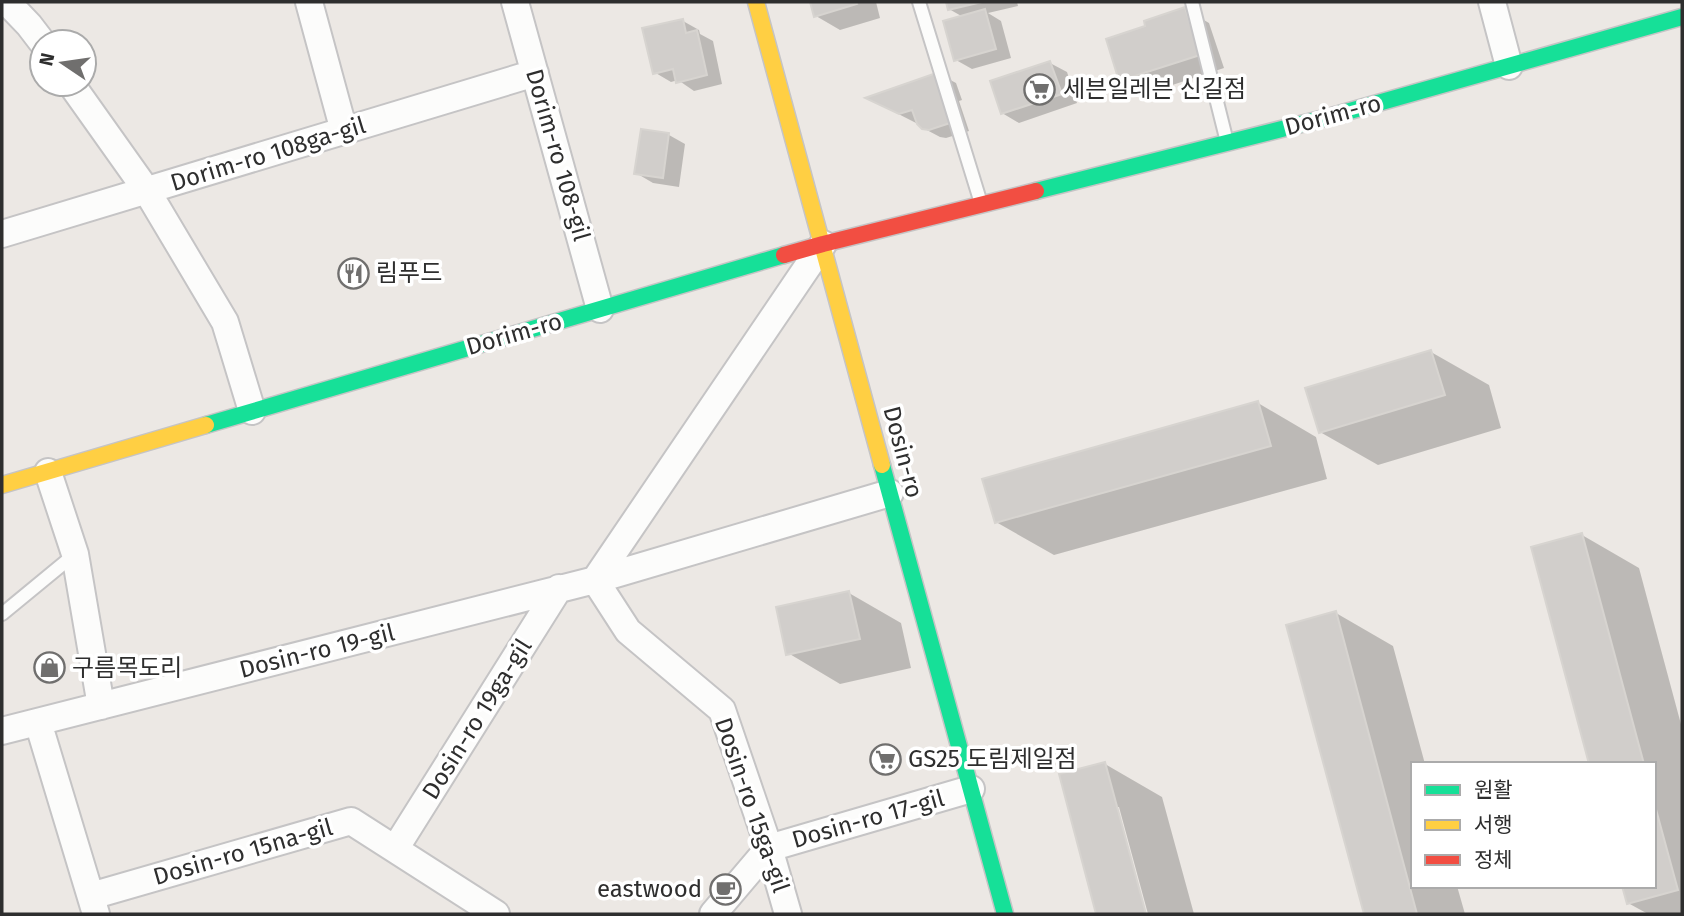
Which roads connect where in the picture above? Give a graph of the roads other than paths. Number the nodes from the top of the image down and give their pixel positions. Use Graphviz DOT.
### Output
graph roads {
  1 [pos="6,2"];
  2 [pos="309,2"];
  3 [pos="515,2"];
  4 [pos="756,2"];
  5 [pos="919,2"];
  6 [pos="1192,2"];
  7 [pos="1492,2"];
  8 [pos="1650,13"];
  9 [pos="1682,17"];
  10 [pos="31,28"];
  11 [pos="1509,66"];
  12 [pos="535,73"];
  13 [pos="81,98"];
  14 [pos="344,131"];
  15 [pos="1227,142"];
  16 [pos="147,191"];
  17 [pos="981,204"];
  18 [pos="2,234"];
  19 [pos="823,244"];
  20 [pos="600,309"];
  21 [pos="252,411"];
  22 [pos="48,472"];
  23 [pos="2,485"];
  24 [pos="890,493"];
  25 [pos="75,554"];
  26 [pos="595,580"];
  27 [pos="559,588"];
  28 [pos="2,614"];
  29 [pos="101,706"];
  30 [pos="38,722"];
  31 [pos="2,731"];
  32 [pos="971,789"];
  33 [pos="769,848"];
  34 [pos="395,849"];
  35 [pos="93,905"];
  36 [pos="496,914"];
  37 [pos="713,914"];
  38 [pos="788,914"];
  39 [pos="1005,914"];
  1 -- 10 [label="street"];
  2 -- 14 [label="street"];
  3 -- 12 [label="street, Dorim-ro 108-gil"];
  4 -- 19 [label="main road, Dosin-ro"];
  5 -- 17 [label="lane"];
  6 -- 15 [label="lane"];
  7 -- 11 [label="street"];
  8 -- 9 [label="main road, Dorim-ro"];
  8 -- 11 [label="main road, Dorim-ro"];
  11 -- 15 [label="main road, Dorim-ro"];
  12 -- 14 [label="street, Dorim-ro 108ga-gil"];
  12 -- 20 [label="street, Dorim-ro 108-gil"];
  13 -- 16 [label="street"];
  14 -- 16 [label="street, Dorim-ro 108ga-gil"];
  15 -- 17 [label="main road, Dorim-ro"];
  16 -- 18 [label="street, Dorim-ro 108ga-gil"];
  16 -- 21 [label="street"];
  17 -- 19 [label="main road, Dorim-ro"];
  19 -- 20 [label="main road, Dorim-ro"];
  19 -- 24 [label="main road, Dosin-ro"];
  19 -- 26 [label="street"];
  20 -- 21 [label="main road, Dorim-ro"];
  21 -- 22 [label="main road, Dorim-ro"];
  22 -- 23 [label="main road, Dorim-ro"];
  22 -- 25 [label="street"];
  24 -- 26 [label="street, Dosin-ro 19-gil"];
  24 -- 32 [label="main road, Dosin-ro"];
  25 -- 28 [label="lane"];
  25 -- 29 [label="street"];
  26 -- 27 [label="street, Dosin-ro 19-gil"];
  26 -- 33 [label="street, Dosin-ro 15ga-gil"];
  27 -- 29 [label="street, Dosin-ro 19-gil"];
  27 -- 34 [label="street, Dosin-ro 19ga-gil"];
  29 -- 30 [label="street, Dosin-ro 19-gil"];
  30 -- 31 [label="street, Dosin-ro 19-gil"];
  30 -- 35 [label="street"];
  32 -- 33 [label="street, Dosin-ro 17-gil"];
  32 -- 39 [label="main road, Dosin-ro"];
  33 -- 37 [label="street, Dosin-ro 17-gil"];
  33 -- 38 [label="street, Dosin-ro 15ga-gil"];
  34 -- 35 [label="street, Dosin-ro 15na-gil"];
  34 -- 36 [label="street, Dosin-ro 15na-gil"];
}
